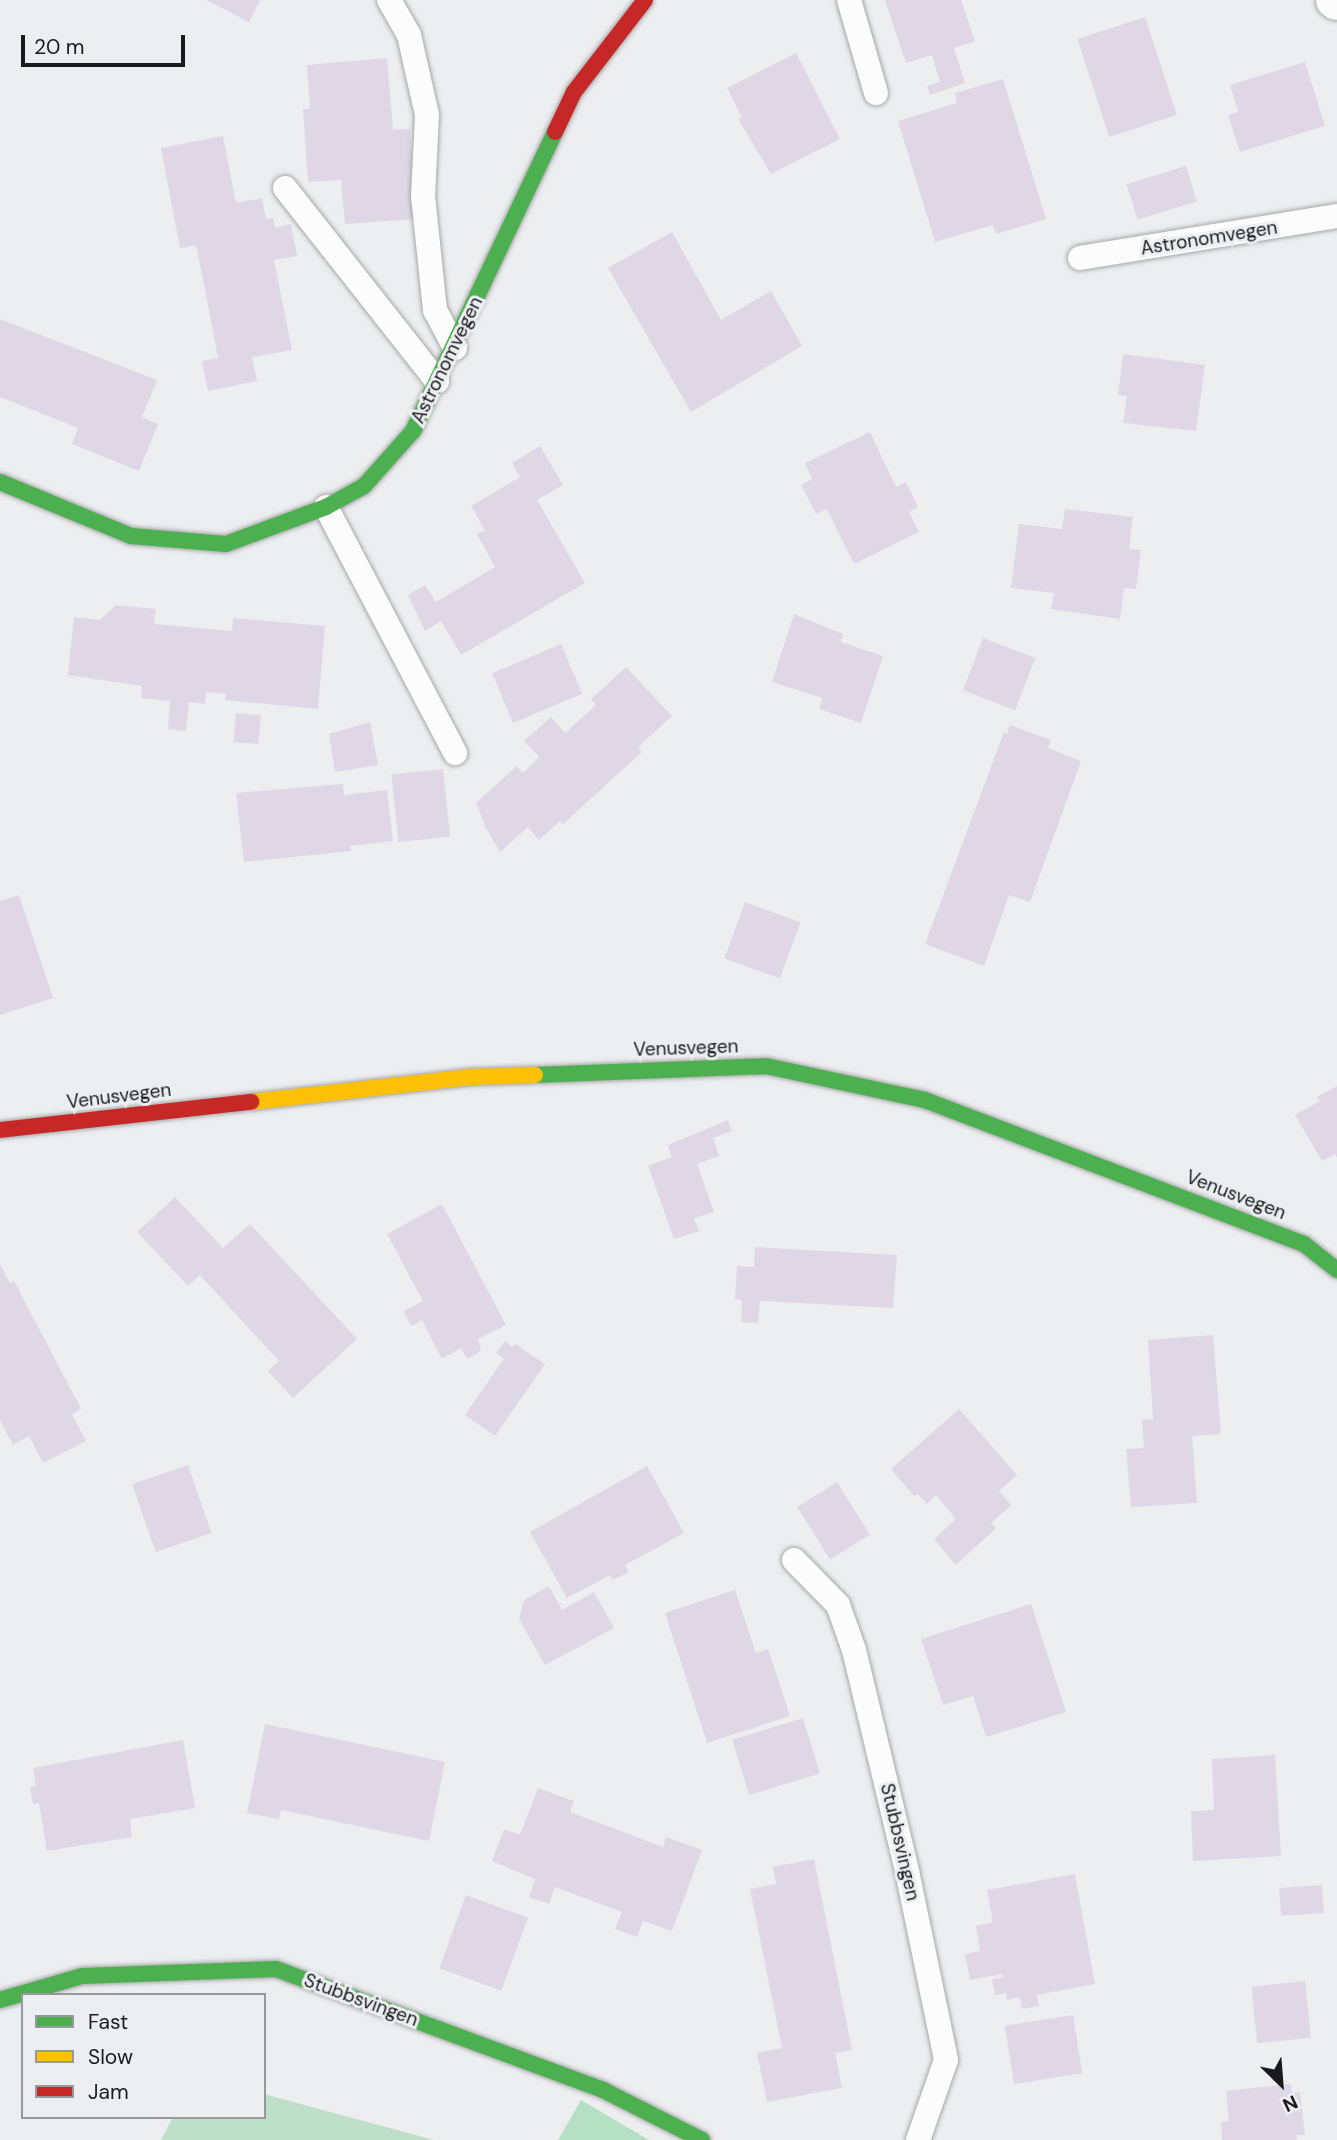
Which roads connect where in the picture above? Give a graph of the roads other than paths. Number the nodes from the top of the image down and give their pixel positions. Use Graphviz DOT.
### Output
graph roads {
  1 [pos="389,0"];
  2 [pos="645,0"];
  3 [pos="849,0"];
  4 [pos="876,93"];
  5 [pos="285,188"];
  6 [pos="1337,216"];
  7 [pos="1080,258"];
  8 [pos="455,348"];
  9 [pos="437,381"];
  10 [pos="0,482"];
  11 [pos="326,507"];
  12 [pos="455,752"];
  13 [pos="0,1130"];
  14 [pos="1337,1270"];
  15 [pos="794,1559"];
  16 [pos="24,1993"];
  17 [pos="21,1994"];
  18 [pos="0,2000"];
  19 [pos="702,2140"];
  20 [pos="918,2140"];
  1 -- 8 [label="lane"];
  2 -- 8 [label="street, Astronomvegen"];
  3 -- 4 [label="lane"];
  5 -- 9 [label="lane"];
  6 -- 7 [label="lane, Astronomvegen"];
  8 -- 9 [label="street, Astronomvegen"];
  9 -- 11 [label="street, Astronomvegen"];
  10 -- 11 [label="street, Astronomvegen"];
  11 -- 12 [label="lane"];
  13 -- 14 [label="street, Venusvegen"];
  15 -- 20 [label="lane, Stubbsvingen"];
  16 -- 19 [label="street, Stubbsvingen"];
  17 -- 18 [label="street, Stubbsvingen"];
}
